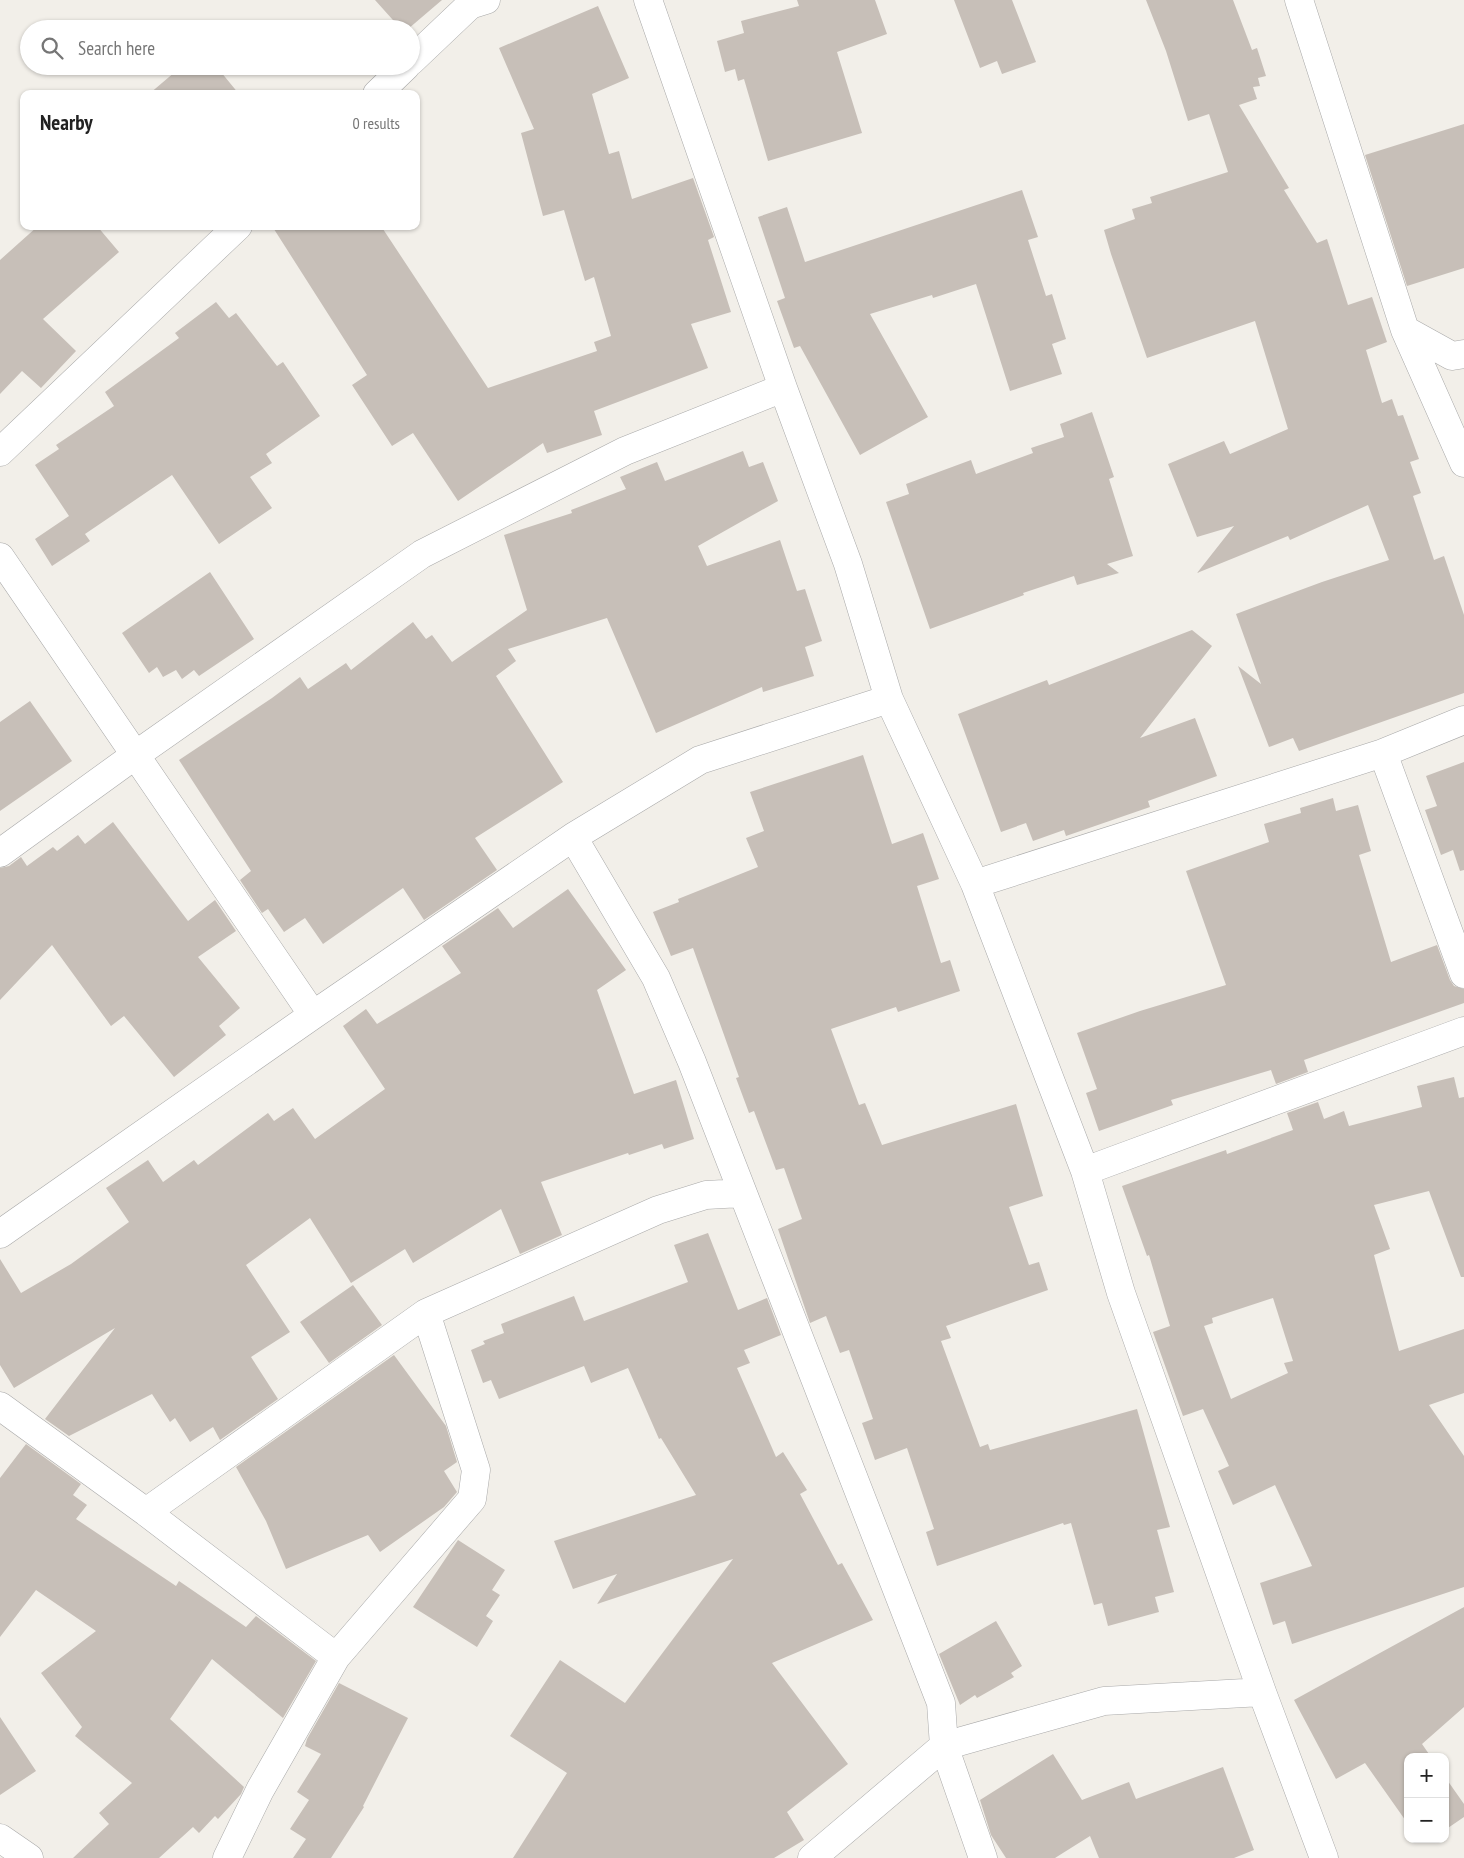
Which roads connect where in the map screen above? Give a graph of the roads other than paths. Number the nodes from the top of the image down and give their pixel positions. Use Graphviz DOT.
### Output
graph roads {
  1 [pos="486,0"];
  2 [pos="648,0"];
  3 [pos="1299,0"];
  4 [pos="420,52"];
  5 [pos="397,75"];
  6 [pos="381,90"];
  7 [pos="234,230"];
  8 [pos="1405,330"];
  9 [pos="1464,354"];
  10 [pos="783,388"];
  11 [pos="0,452"];
  12 [pos="1464,463"];
  13 [pos="0,557"];
  14 [pos="889,699"];
  15 [pos="1464,720"];
  16 [pos="1382,753"];
  17 [pos="134,756"];
  18 [pos="573,837"];
  19 [pos="0,853"];
  20 [pos="976,884"];
  21 [pos="1464,974"];
  22 [pos="313,1015"];
  23 [pos="1464,1031"];
  24 [pos="1085,1171"];
  25 [pos="742,1192"];
  26 [pos="0,1234"];
  27 [pos="426,1313"];
  28 [pos="0,1406"];
  29 [pos="146,1512"];
  30 [pos="336,1657"];
  31 [pos="1262,1692"];
  32 [pos="944,1746"];
  33 [pos="0,1838"];
  34 [pos="28,1858"];
  35 [pos="227,1858"];
  36 [pos="812,1858"];
  37 [pos="983,1858"];
  38 [pos="1324,1858"];
  1 -- 4 [label="street"];
  2 -- 10 [label="street"];
  3 -- 8 [label="street"];
  5 -- 6 [label="street"];
  7 -- 11 [label="street"];
  8 -- 9 [label="street"];
  8 -- 12 [label="street"];
  10 -- 14 [label="street"];
  10 -- 17 [label="street"];
  13 -- 17 [label="street"];
  14 -- 18 [label="street"];
  14 -- 20 [label="street"];
  15 -- 16 [label="street"];
  16 -- 20 [label="street"];
  16 -- 21 [label="street"];
  17 -- 19 [label="street"];
  17 -- 22 [label="street"];
  18 -- 22 [label="street"];
  18 -- 25 [label="street"];
  20 -- 24 [label="street"];
  22 -- 26 [label="street"];
  23 -- 24 [label="street"];
  24 -- 31 [label="street"];
  25 -- 27 [label="street"];
  25 -- 32 [label="street"];
  27 -- 29 [label="street"];
  27 -- 30 [label="street"];
  28 -- 29 [label="street"];
  29 -- 30 [label="street"];
  30 -- 35 [label="street"];
  31 -- 32 [label="street"];
  31 -- 38 [label="street"];
  32 -- 36 [label="street"];
  32 -- 37 [label="street"];
  33 -- 34 [label="street"];
}
